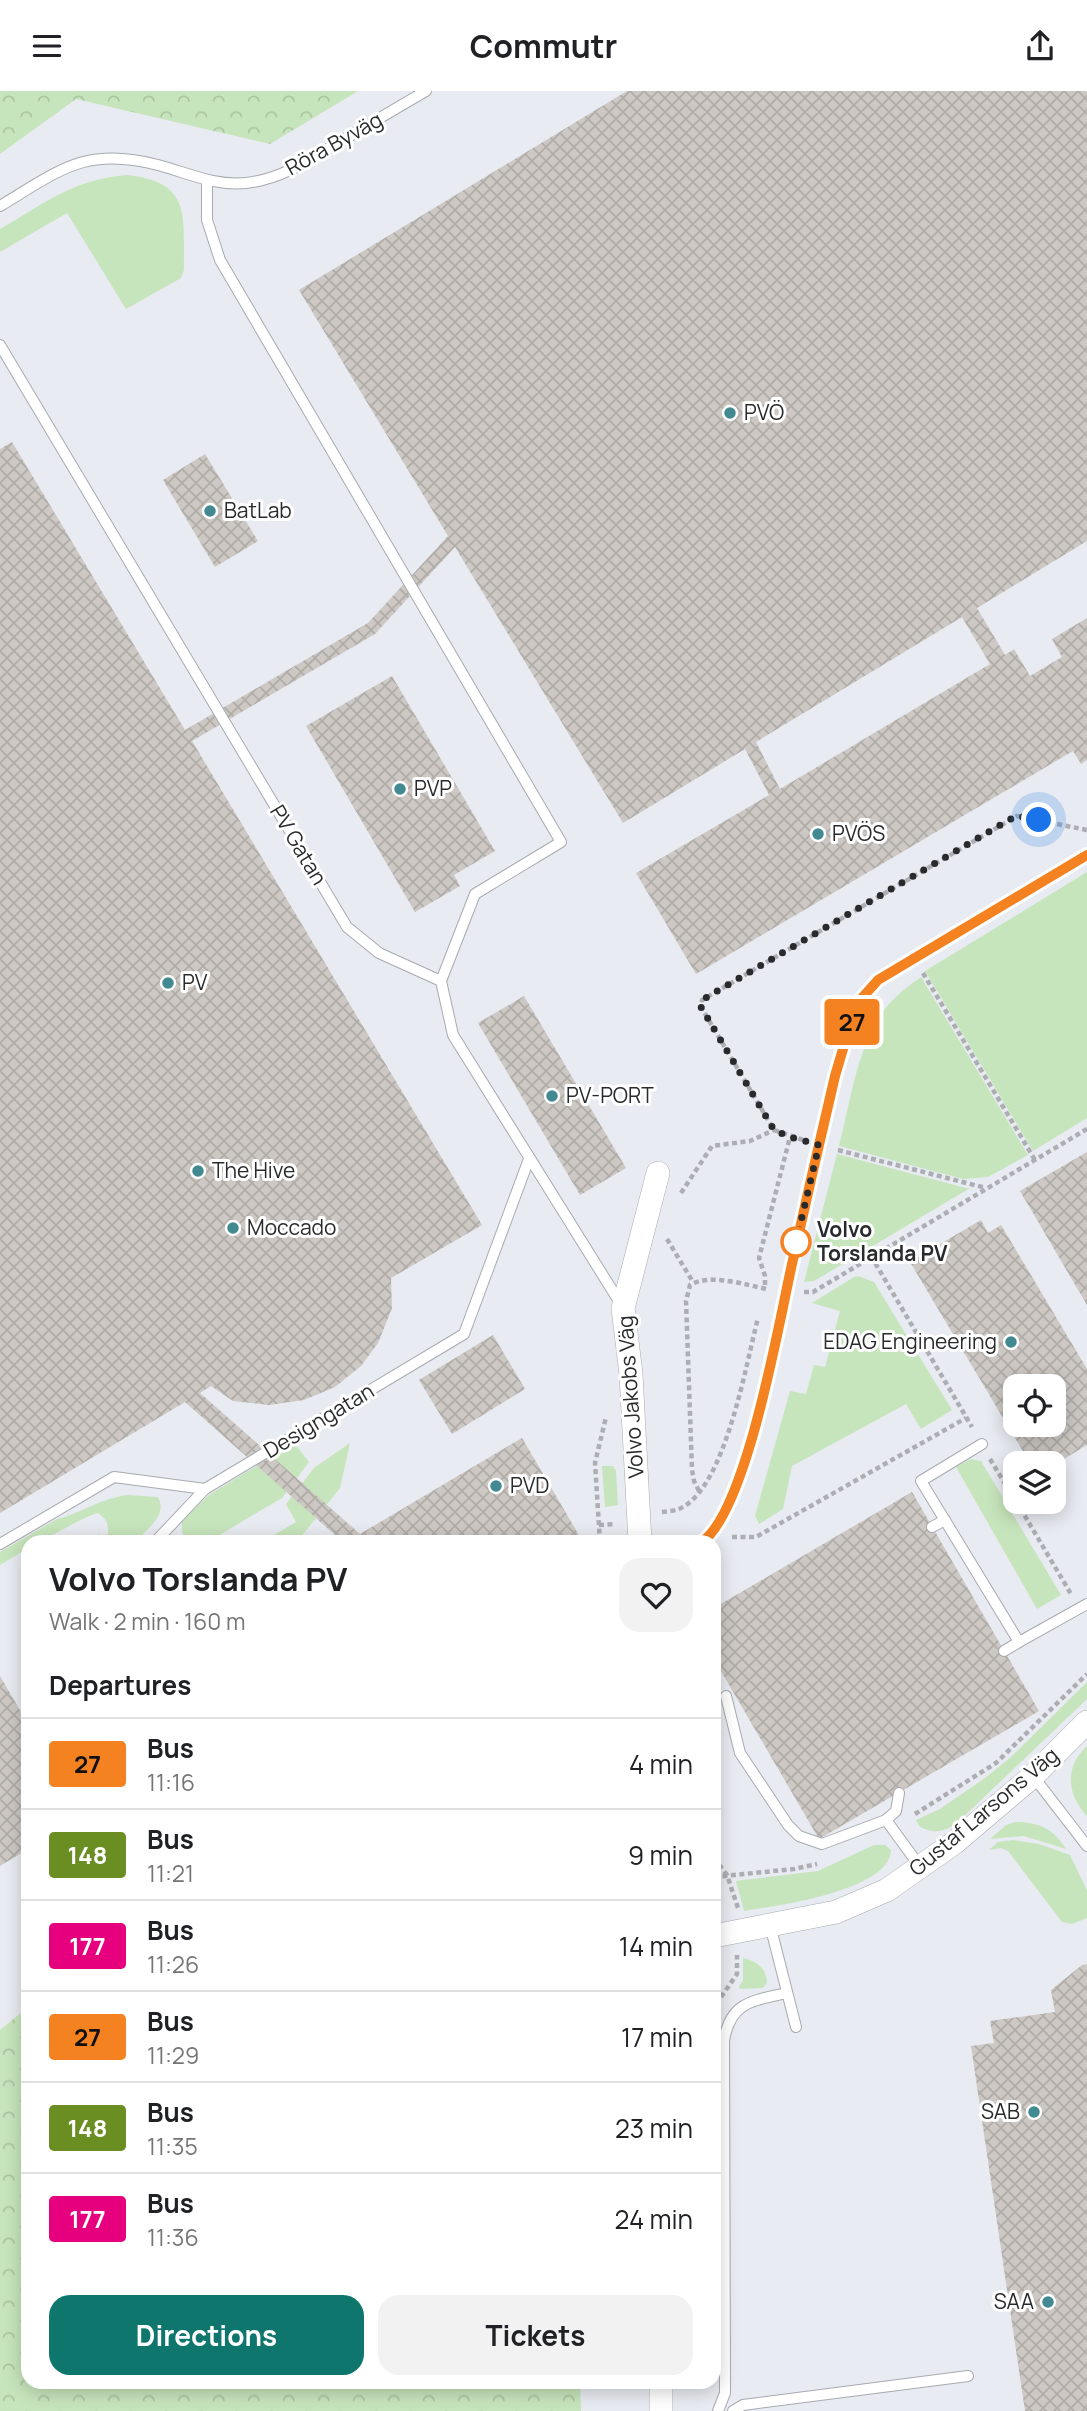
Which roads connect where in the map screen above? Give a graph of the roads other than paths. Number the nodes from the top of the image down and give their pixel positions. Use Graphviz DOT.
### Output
graph roads {
  1 [pos="426,91"];
  2 [pos="207,181"];
  3 [pos="0,206"];
  4 [pos="0,345"];
  5 [pos="1087,855"];
  6 [pos="440,981"];
  7 [pos="529,1159"];
  8 [pos="658,1173"];
  9 [pos="624,1308"];
  10 [pos="982,1444"];
  11 [pos="205,1489"];
  12 [pos="944,1520"];
  13 [pos="932,1527"];
  14 [pos="162,1535"];
  15 [pos="640,1535"];
  16 [pos="709,1535"];
  17 [pos="0,1545"];
  18 [pos="1083,1607"];
  19 [pos="1019,1642"];
  20 [pos="1004,1651"];
  21 [pos="726,1696"];
  22 [pos="1087,1722"];
  23 [pos="1033,1776"];
  24 [pos="899,1793"];
  25 [pos="886,1820"];
  26 [pos="1087,1846"];
  27 [pos="921,1868"];
  28 [pos="770,1925"];
  29 [pos="721,1935"];
  30 [pos="787,1993"];
  31 [pos="796,2027"];
  32 [pos="968,2376"];
  33 [pos="661,2389"];
  34 [pos="661,2411"];
  35 [pos="718,2411"];
  36 [pos="733,2411"];
  1 -- 2 [label="lane, Röra Byväg"];
  2 -- 3 [label="lane, Röra Byväg"];
  2 -- 6 [label="lane"];
  4 -- 6 [label="lane, PV Gatan"];
  5 -- 16 [label="lane"];
  6 -- 7 [label="lane"];
  7 -- 9 [label="lane"];
  7 -- 11 [label="lane, Designgatan"];
  8 -- 9 [label="street, Volvo Jakobs Väg"];
  9 -- 15 [label="street, Volvo Jakobs Väg"];
  10 -- 12 [label="lane"];
  11 -- 14 [label="lane, Designgatan"];
  11 -- 17 [label="lane"];
  12 -- 13 [label="lane"];
  12 -- 19 [label="lane"];
  18 -- 19 [label="lane"];
  19 -- 20 [label="lane"];
  21 -- 25 [label="lane"];
  22 -- 23 [label="street, Gustaf Larsons Väg"];
  23 -- 26 [label="lane"];
  23 -- 27 [label="street, Gustaf Larsons Väg"];
  24 -- 25 [label="lane"];
  25 -- 27 [label="lane"];
  27 -- 28 [label="street, Gustaf Larsons Väg"];
  28 -- 29 [label="street, Gustaf Larsons Väg"];
  28 -- 30 [label="lane"];
  30 -- 31 [label="lane"];
  30 -- 35 [label="lane"];
  32 -- 36 [label="lane"];
  33 -- 34 [label="street"];
}
